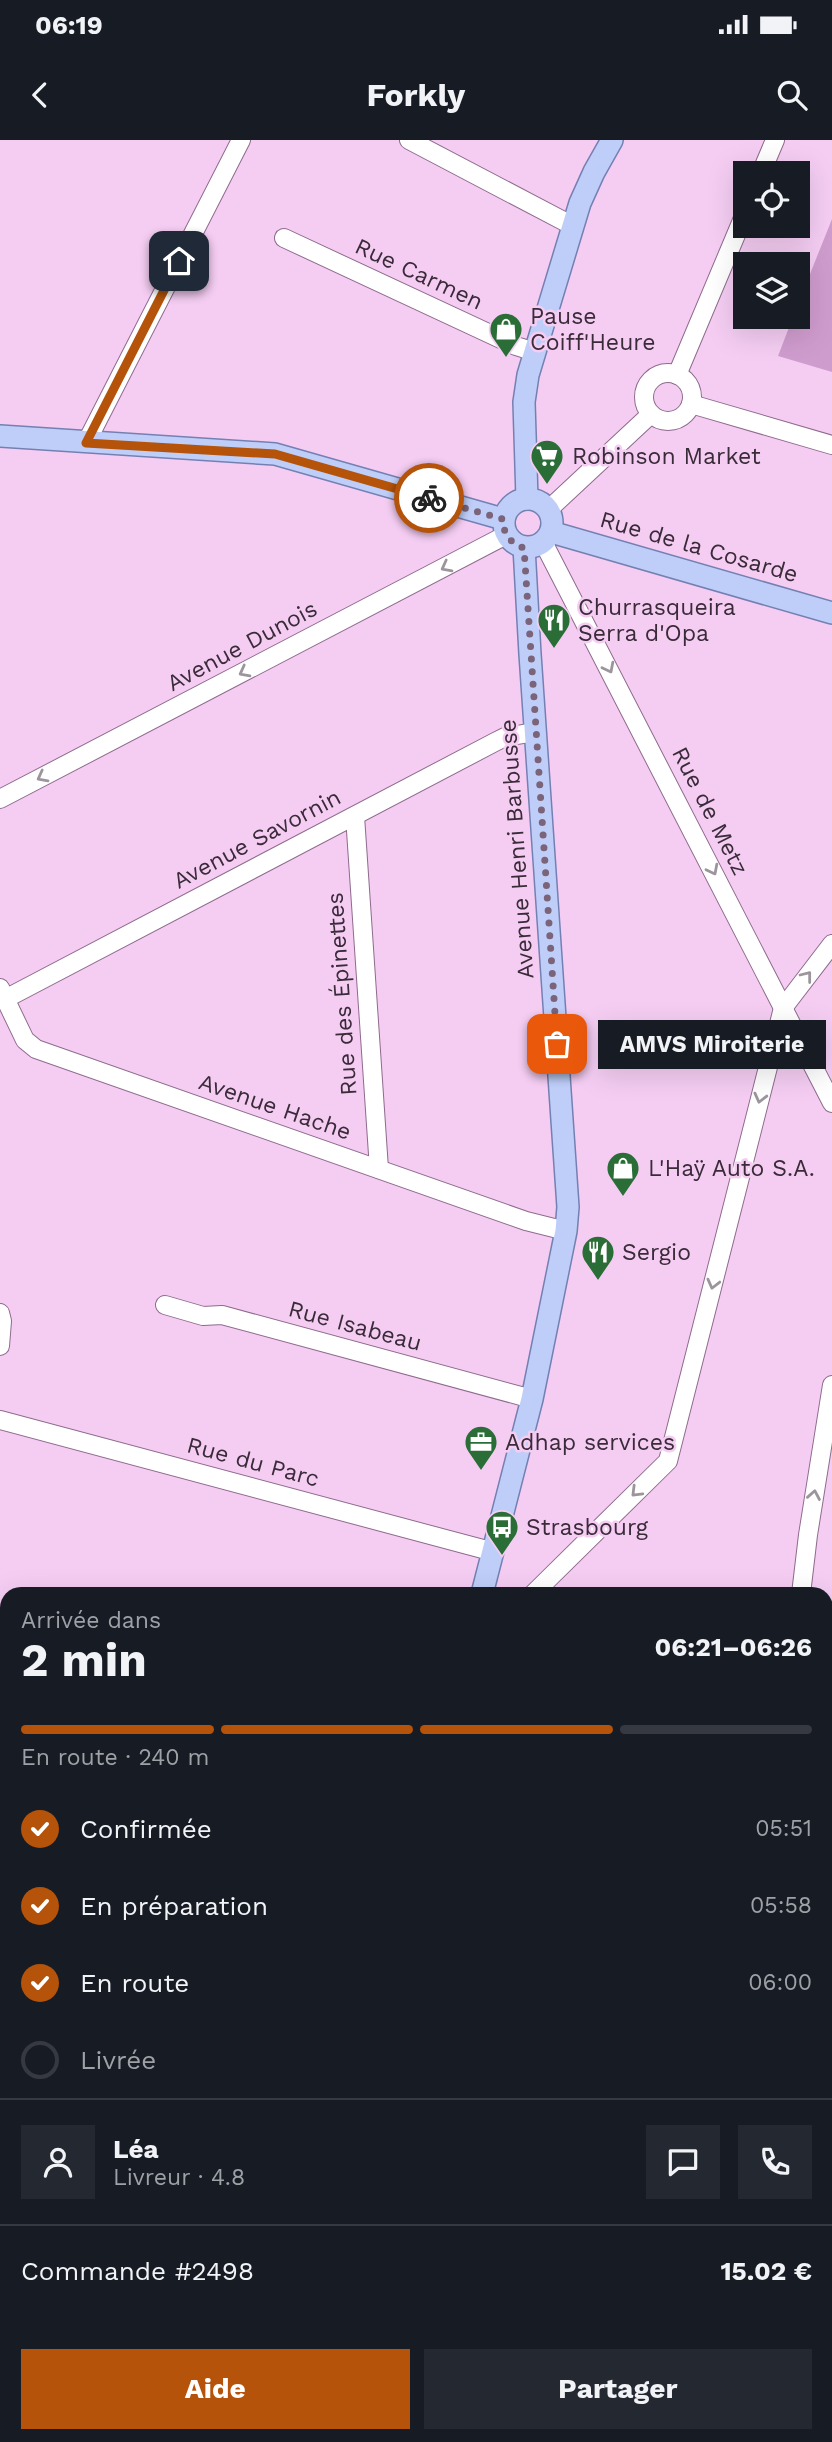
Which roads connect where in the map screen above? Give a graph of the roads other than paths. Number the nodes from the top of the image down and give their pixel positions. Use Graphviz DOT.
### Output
graph roads {
  1 [pos="241,140"];
  2 [pos="409,140"];
  3 [pos="612,140"];
  4 [pos="775,140"];
  5 [pos="766,161"];
  6 [pos="573,226"];
  7 [pos="284,238"];
  8 [pos="735,238"];
  9 [pos="535,352"];
  10 [pos="677,375"];
  11 [pos="691,404"];
  12 [pos="651,414"];
  13 [pos="0,436"];
  14 [pos="86,443"];
  15 [pos="832,445"];
  16 [pos="527,499"];
  17 [pos="548,510"];
  18 [pos="505,527"];
  19 [pos="539,541"];
  20 [pos="832,613"];
  21 [pos="535,732"];
  22 [pos="0,799"];
  23 [pos="355,816"];
  24 [pos="832,944"];
  25 [pos="3,994"];
  26 [pos="783,1008"];
  27 [pos="832,1102"];
  28 [pos="379,1169"];
  29 [pos="566,1231"];
  30 [pos="165,1305"];
  31 [pos="0,1313"];
  32 [pos="0,1346"];
  33 [pos="832,1385"];
  34 [pos="531,1399"];
  35 [pos="0,1420"];
  36 [pos="494,1552"];
  37 [pos="484,1587"];
  38 [pos="540,1587"];
  39 [pos="802,1587"];
  1 -- 14 [label="street"];
  2 -- 6 [label="street"];
  3 -- 6 [label="main road"];
  4 -- 5 [label="street"];
  6 -- 9 [label="main road"];
  7 -- 9 [label="street, Rue Carmen"];
  8 -- 10 [label="street"];
  9 -- 16 [label="main road"];
  10 -- 11 [label="street"];
  10 -- 12 [label="street"];
  11 -- 12 [label="street"];
  11 -- 15 [label="street"];
  12 -- 17 [label="street"];
  13 -- 14 [label="main road"];
  14 -- 18 [label="main road"];
  16 -- 17 [label="main road"];
  16 -- 18 [label="main road"];
  17 -- 19 [label="main road"];
  18 -- 19 [label="main road"];
  18 -- 22 [label="street, Avenue Dunois, one-way"];
  19 -- 20 [label="main road, Rue de la Cosarde"];
  19 -- 21 [label="main road, Avenue Henri Barbusse"];
  19 -- 26 [label="street, Rue de Metz, one-way"];
  21 -- 23 [label="street, Avenue Savornin"];
  21 -- 29 [label="main road, Avenue Henri Barbusse"];
  23 -- 25 [label="street, Avenue Savornin"];
  23 -- 28 [label="street, Rue des Épinettes"];
  26 -- 24 [label="street, one-way"];
  25 -- 28 [label="street, Avenue Hache"];
  26 -- 27 [label="street, Rue de Metz"];
  26 -- 38 [label="street, one-way"];
  28 -- 29 [label="street, Avenue Hache"];
  29 -- 34 [label="main road, Avenue Henri Barbusse"];
  30 -- 34 [label="street, Rue Isabeau"];
  31 -- 32 [label="street"];
  39 -- 33 [label="street, one-way"];
  34 -- 36 [label="main road, Avenue Henri Barbusse"];
  35 -- 36 [label="street, Rue du Parc"];
  36 -- 37 [label="main road, Avenue Henri Barbusse"];
}
